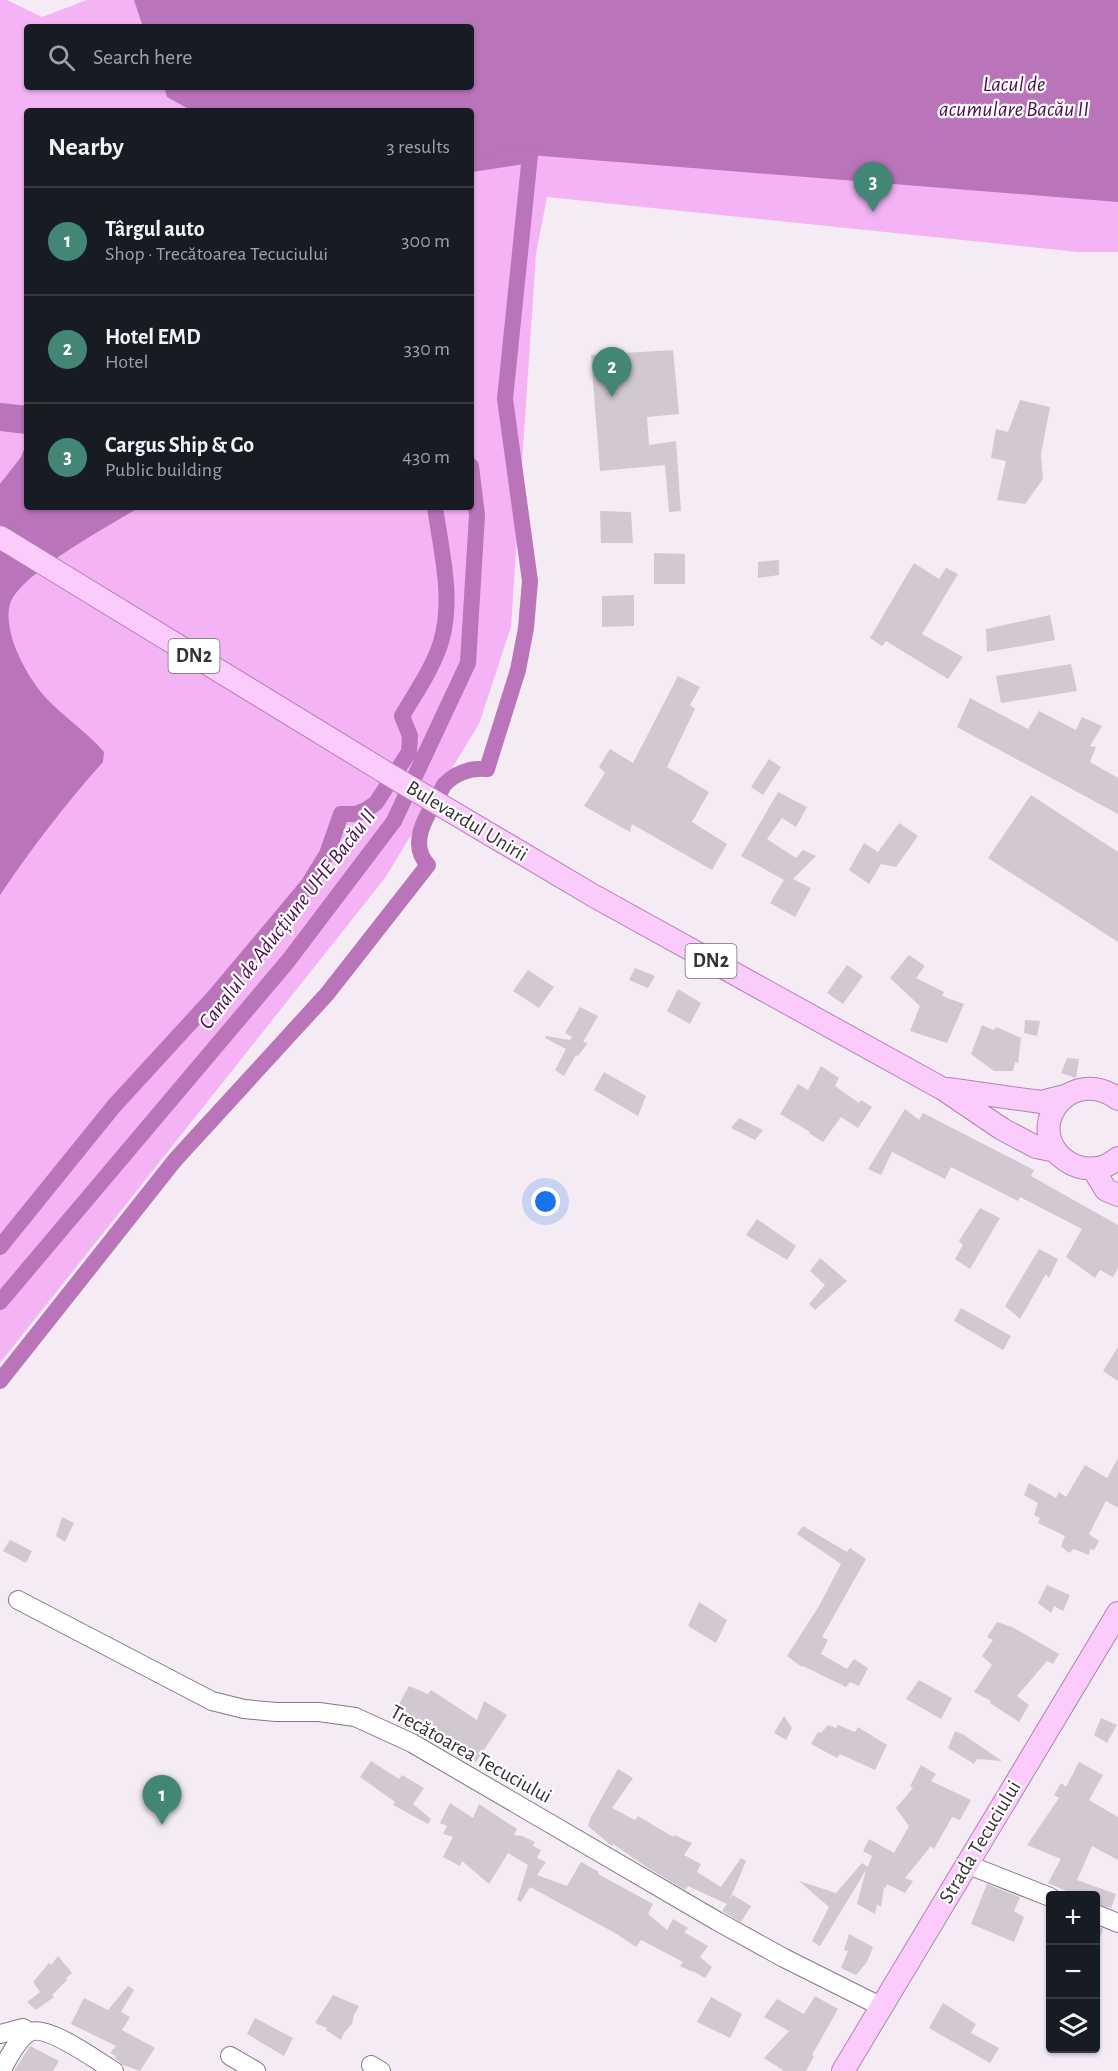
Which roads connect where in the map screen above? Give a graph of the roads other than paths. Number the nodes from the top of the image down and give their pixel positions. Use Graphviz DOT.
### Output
graph roads {
  1 [pos="0,537"];
  2 [pos="943,1089"];
  3 [pos="1115,1094"];
  4 [pos="1065,1096"];
  5 [pos="1056,1151"];
  6 [pos="1118,1158"];
  7 [pos="1093,1169"];
  8 [pos="1118,1195"];
  9 [pos="18,1600"];
  10 [pos="1118,1614"];
  11 [pos="966,1864"];
  12 [pos="1046,1895"];
  13 [pos="1100,1916"];
  14 [pos="1118,1923"];
  15 [pos="882,2007"];
  16 [pos="34,2031"];
  17 [pos="0,2034"];
  18 [pos="230,2056"];
  19 [pos="1,2071"];
  20 [pos="114,2071"];
  21 [pos="256,2071"];
  22 [pos="843,2071"];
  1 -- 2 [label="main road, Bulevardul Unirii / DN2"];
  2 -- 4 [label="main road, Bulevardul Unirii / DN2"];
  2 -- 5 [label="main road, Bulevardul Unirii / DN2"];
  3 -- 4 [label="main road, DN2"];
  4 -- 5 [label="main road"];
  5 -- 7 [label="main road, DN2"];
  6 -- 7 [label="main road"];
  7 -- 8 [label="main road"];
  9 -- 15 [label="street, Trecătoarea Tecuciului"];
  10 -- 11 [label="main road, Strada Tecuciului"];
  11 -- 12 [label="street"];
  11 -- 15 [label="main road, Strada Tecuciului"];
  13 -- 14 [label="street"];
  15 -- 22 [label="main road, Strada Tecuciului"];
  16 -- 17 [label="street"];
  16 -- 19 [label="street"];
  16 -- 20 [label="street"];
  18 -- 21 [label="street"];
}
